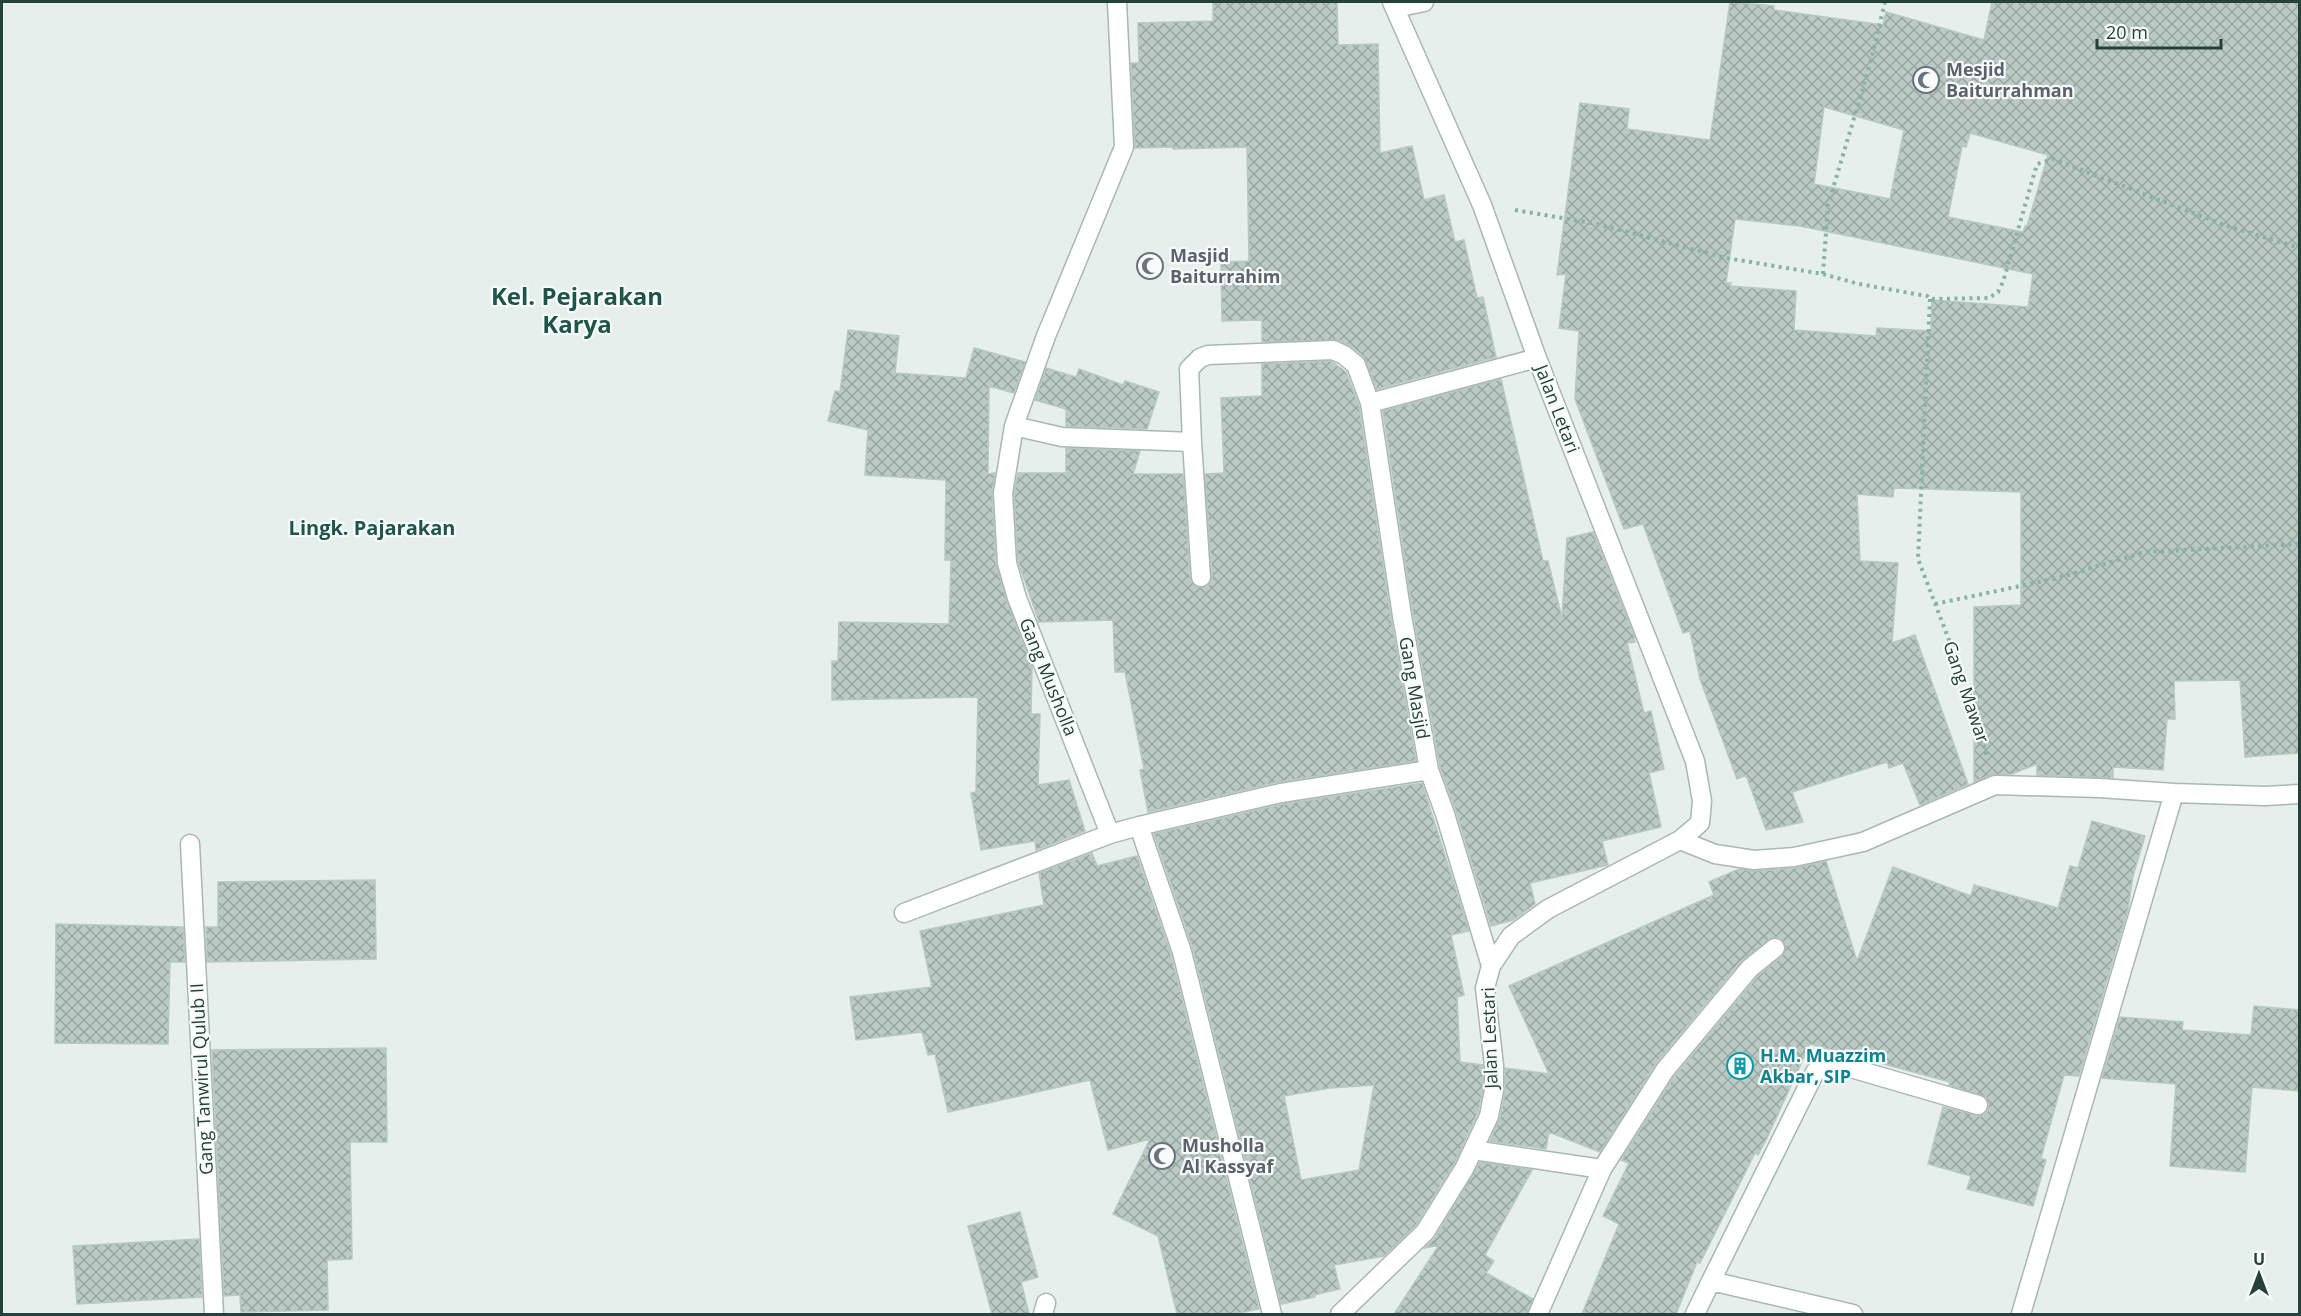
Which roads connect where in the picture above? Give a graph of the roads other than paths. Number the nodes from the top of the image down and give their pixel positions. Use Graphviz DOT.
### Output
graph roads {
  1 [pos="1117,2"];
  2 [pos="1424,2"];
  3 [pos="1394,5"];
  4 [pos="1538,358"];
  5 [pos="1370,403"];
  6 [pos="1014,426"];
  7 [pos="1192,442"];
  8 [pos="1201,577"];
  9 [pos="1429,770"];
  10 [pos="2174,793"];
  11 [pos="2300,794"];
  12 [pos="1700,823"];
  13 [pos="1139,826"];
  14 [pos="1110,834"];
  15 [pos="1680,840"];
  16 [pos="190,844"];
  17 [pos="904,913"];
  18 [pos="1775,948"];
  19 [pos="1491,966"];
  20 [pos="1978,1105"];
  21 [pos="1473,1150"];
  22 [pos="1602,1168"];
  23 [pos="1711,1281"];
  24 [pos="214,1314"];
  25 [pos="1272,1314"];
  26 [pos="1340,1314"];
  27 [pos="1538,1314"];
  28 [pos="1695,1314"];
  29 [pos="1852,1314"];
  30 [pos="2022,1314"];
  1 -- 6 [label="street, Gang Musholla"];
  2 -- 3 [label="street"];
  3 -- 4 [label="street, Jalan Letari"];
  4 -- 5 [label="street"];
  4 -- 12 [label="street, Jalan Letari"];
  5 -- 7 [label="street, Gang Masjid"];
  5 -- 9 [label="street, Gang Masjid"];
  6 -- 7 [label="street"];
  6 -- 14 [label="street, Gang Musholla"];
  7 -- 8 [label="street"];
  9 -- 13 [label="street"];
  9 -- 19 [label="street, Gang Masjid"];
  10 -- 11 [label="street"];
  10 -- 15 [label="street"];
  10 -- 30 [label="street"];
  12 -- 15 [label="street, Jalan Lestari"];
  13 -- 14 [label="street"];
  13 -- 25 [label="street"];
  14 -- 17 [label="street"];
  15 -- 19 [label="street, Jalan Lestari"];
  16 -- 24 [label="street, Gang Tanwirul Qulub II"];
  18 -- 22 [label="street"];
  19 -- 21 [label="street, Jalan Lestari"];
  20 -- 23 [label="street"];
  21 -- 22 [label="street"];
  21 -- 26 [label="street, Jalan Lestari"];
  22 -- 27 [label="street"];
  23 -- 28 [label="street"];
  23 -- 29 [label="street"];
}
